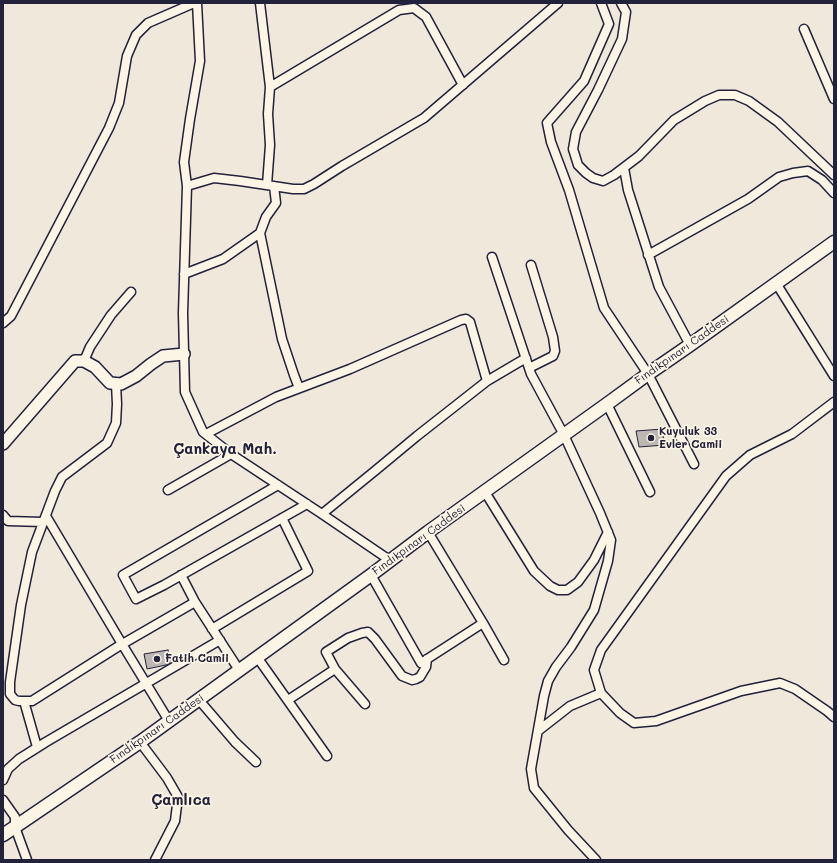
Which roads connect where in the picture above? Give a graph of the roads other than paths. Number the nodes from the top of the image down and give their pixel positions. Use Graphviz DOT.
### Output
graph roads {
  1 [pos="194,3"];
  2 [pos="197,3"];
  3 [pos="260,3"];
  4 [pos="558,3"];
  5 [pos="601,3"];
  6 [pos="621,3"];
  7 [pos="804,29"];
  8 [pos="463,85"];
  9 [pos="270,88"];
  10 [pos="834,99"];
  11 [pos="624,168"];
  12 [pos="834,175"];
  13 [pos="187,186"];
  14 [pos="270,186"];
  15 [pos="834,193"];
  16 [pos="260,233"];
  17 [pos="834,242"];
  18 [pos="648,255"];
  19 [pos="492,256"];
  20 [pos="531,265"];
  21 [pos="184,274"];
  22 [pos="776,283"];
  23 [pos="131,292"];
  24 [pos="3,323"];
  25 [pos="690,344"];
  26 [pos="184,354"];
  27 [pos="526,358"];
  28 [pos="84,361"];
  29 [pos="529,368"];
  30 [pos="648,374"];
  31 [pos="834,376"];
  32 [pos="487,381"];
  33 [pos="116,384"];
  34 [pos="299,388"];
  35 [pos="834,402"];
  36 [pos="608,404"];
  37 [pos="206,434"];
  38 [pos="564,435"];
  39 [pos="3,444"];
  40 [pos="231,454"];
  41 [pos="694,464"];
  42 [pos="278,485"];
  43 [pos="168,490"];
  44 [pos="485,492"];
  45 [pos="650,492"];
  46 [pos="306,504"];
  47 [pos="322,514"];
  48 [pos="3,515"];
  49 [pos="282,518"];
  50 [pos="45,519"];
  51 [pos="428,532"];
  52 [pos="608,532"];
  53 [pos="391,561"];
  54 [pos="181,575"];
  55 [pos="371,575"];
  56 [pos="195,602"];
  57 [pos="483,623"];
  58 [pos="212,629"];
  59 [pos="220,640"];
  60 [pos="122,644"];
  61 [pos="257,657"];
  62 [pos="427,659"];
  63 [pos="504,660"];
  64 [pos="335,669"];
  65 [pos="239,670"];
  66 [pos="146,683"];
  67 [pos="601,693"];
  68 [pos="199,700"];
  69 [pos="288,700"];
  70 [pos="24,701"];
  71 [pos="365,704"];
  72 [pos="834,717"];
  73 [pos="170,721"];
  74 [pos="538,731"];
  75 [pos="140,742"];
  76 [pos="37,747"];
  77 [pos="327,756"];
  78 [pos="256,762"];
  79 [pos="3,780"];
  80 [pos="3,800"];
  81 [pos="15,827"];
  82 [pos="3,835"];
  83 [pos="27,860"];
  84 [pos="155,860"];
  85 [pos="596,860"];
  1 -- 24 [label="street"];
  2 -- 13 [label="street"];
  3 -- 9 [label="street"];
  4 -- 8 [label="street"];
  5 -- 30 [label="street"];
  6 -- 11 [label="street"];
  7 -- 10 [label="street"];
  8 -- 9 [label="street"];
  8 -- 14 [label="street"];
  9 -- 14 [label="street"];
  11 -- 12 [label="street"];
  11 -- 18 [label="street"];
  13 -- 14 [label="street"];
  13 -- 21 [label="street"];
  14 -- 16 [label="street"];
  15 -- 18 [label="street"];
  16 -- 21 [label="street"];
  16 -- 34 [label="street"];
  17 -- 22 [label="main road, Fındıkpınarı Caddesi"];
  18 -- 25 [label="street"];
  19 -- 27 [label="street"];
  20 -- 29 [label="street"];
  21 -- 26 [label="street"];
  22 -- 25 [label="main road, Fındıkpınarı Caddesi"];
  22 -- 31 [label="street"];
  23 -- 28 [label="street"];
  25 -- 30 [label="main road, Fındıkpınarı Caddesi"];
  26 -- 33 [label="street"];
  26 -- 37 [label="street"];
  27 -- 29 [label="street"];
  27 -- 32 [label="street"];
  28 -- 33 [label="street"];
  28 -- 39 [label="street"];
  29 -- 38 [label="street"];
  30 -- 36 [label="main road, Fındıkpınarı Caddesi"];
  30 -- 41 [label="street"];
  32 -- 34 [label="street"];
  32 -- 47 [label="street"];
  33 -- 50 [label="street"];
  34 -- 37 [label="street"];
  35 -- 67 [label="street"];
  36 -- 38 [label="main road, Fındıkpınarı Caddesi"];
  36 -- 45 [label="street"];
  37 -- 40 [label="street"];
  38 -- 44 [label="main road, Fındıkpınarı Caddesi"];
  38 -- 52 [label="street"];
  40 -- 42 [label="street"];
  40 -- 43 [label="street"];
  42 -- 46 [label="street"];
  42 -- 54 [label="street"];
  44 -- 51 [label="main road, Fındıkpınarı Caddesi"];
  44 -- 52 [label="street"];
  46 -- 47 [label="street"];
  46 -- 49 [label="street"];
  47 -- 53 [label="street"];
  48 -- 50 [label="street"];
  49 -- 54 [label="street"];
  49 -- 58 [label="street"];
  50 -- 60 [label="street"];
  50 -- 70 [label="street"];
  51 -- 53 [label="main road, Fındıkpınarı Caddesi"];
  51 -- 57 [label="street"];
  52 -- 74 [label="street"];
  53 -- 55 [label="main road, Fındıkpınarı Caddesi"];
  54 -- 56 [label="street"];
  55 -- 61 [label="main road, Fındıkpınarı Caddesi"];
  55 -- 62 [label="street"];
  56 -- 58 [label="street"];
  56 -- 60 [label="street"];
  57 -- 62 [label="street"];
  57 -- 63 [label="street"];
  58 -- 59 [label="street"];
  59 -- 65 [label="street"];
  59 -- 66 [label="street"];
  60 -- 66 [label="street"];
  60 -- 70 [label="street"];
  61 -- 65 [label="main road, Fındıkpınarı Caddesi"];
  61 -- 69 [label="street"];
  62 -- 64 [label="street"];
  64 -- 69 [label="street"];
  64 -- 71 [label="street"];
  65 -- 68 [label="main road, Fındıkpınarı Caddesi"];
  66 -- 73 [label="street"];
  66 -- 76 [label="street"];
  67 -- 72 [label="street"];
  67 -- 74 [label="street"];
  68 -- 73 [label="main road, Fındıkpınarı Caddesi"];
  68 -- 78 [label="street"];
  69 -- 77 [label="street"];
  70 -- 76 [label="street"];
  73 -- 75 [label="main road, Fındıkpınarı Caddesi"];
  74 -- 85 [label="street"];
  75 -- 81 [label="main road, Fındıkpınarı Caddesi"];
  75 -- 84 [label="street"];
  76 -- 79 [label="street"];
  80 -- 81 [label="street"];
  81 -- 82 [label="main road, Fındıkpınarı Caddesi"];
  81 -- 83 [label="street"];
}
